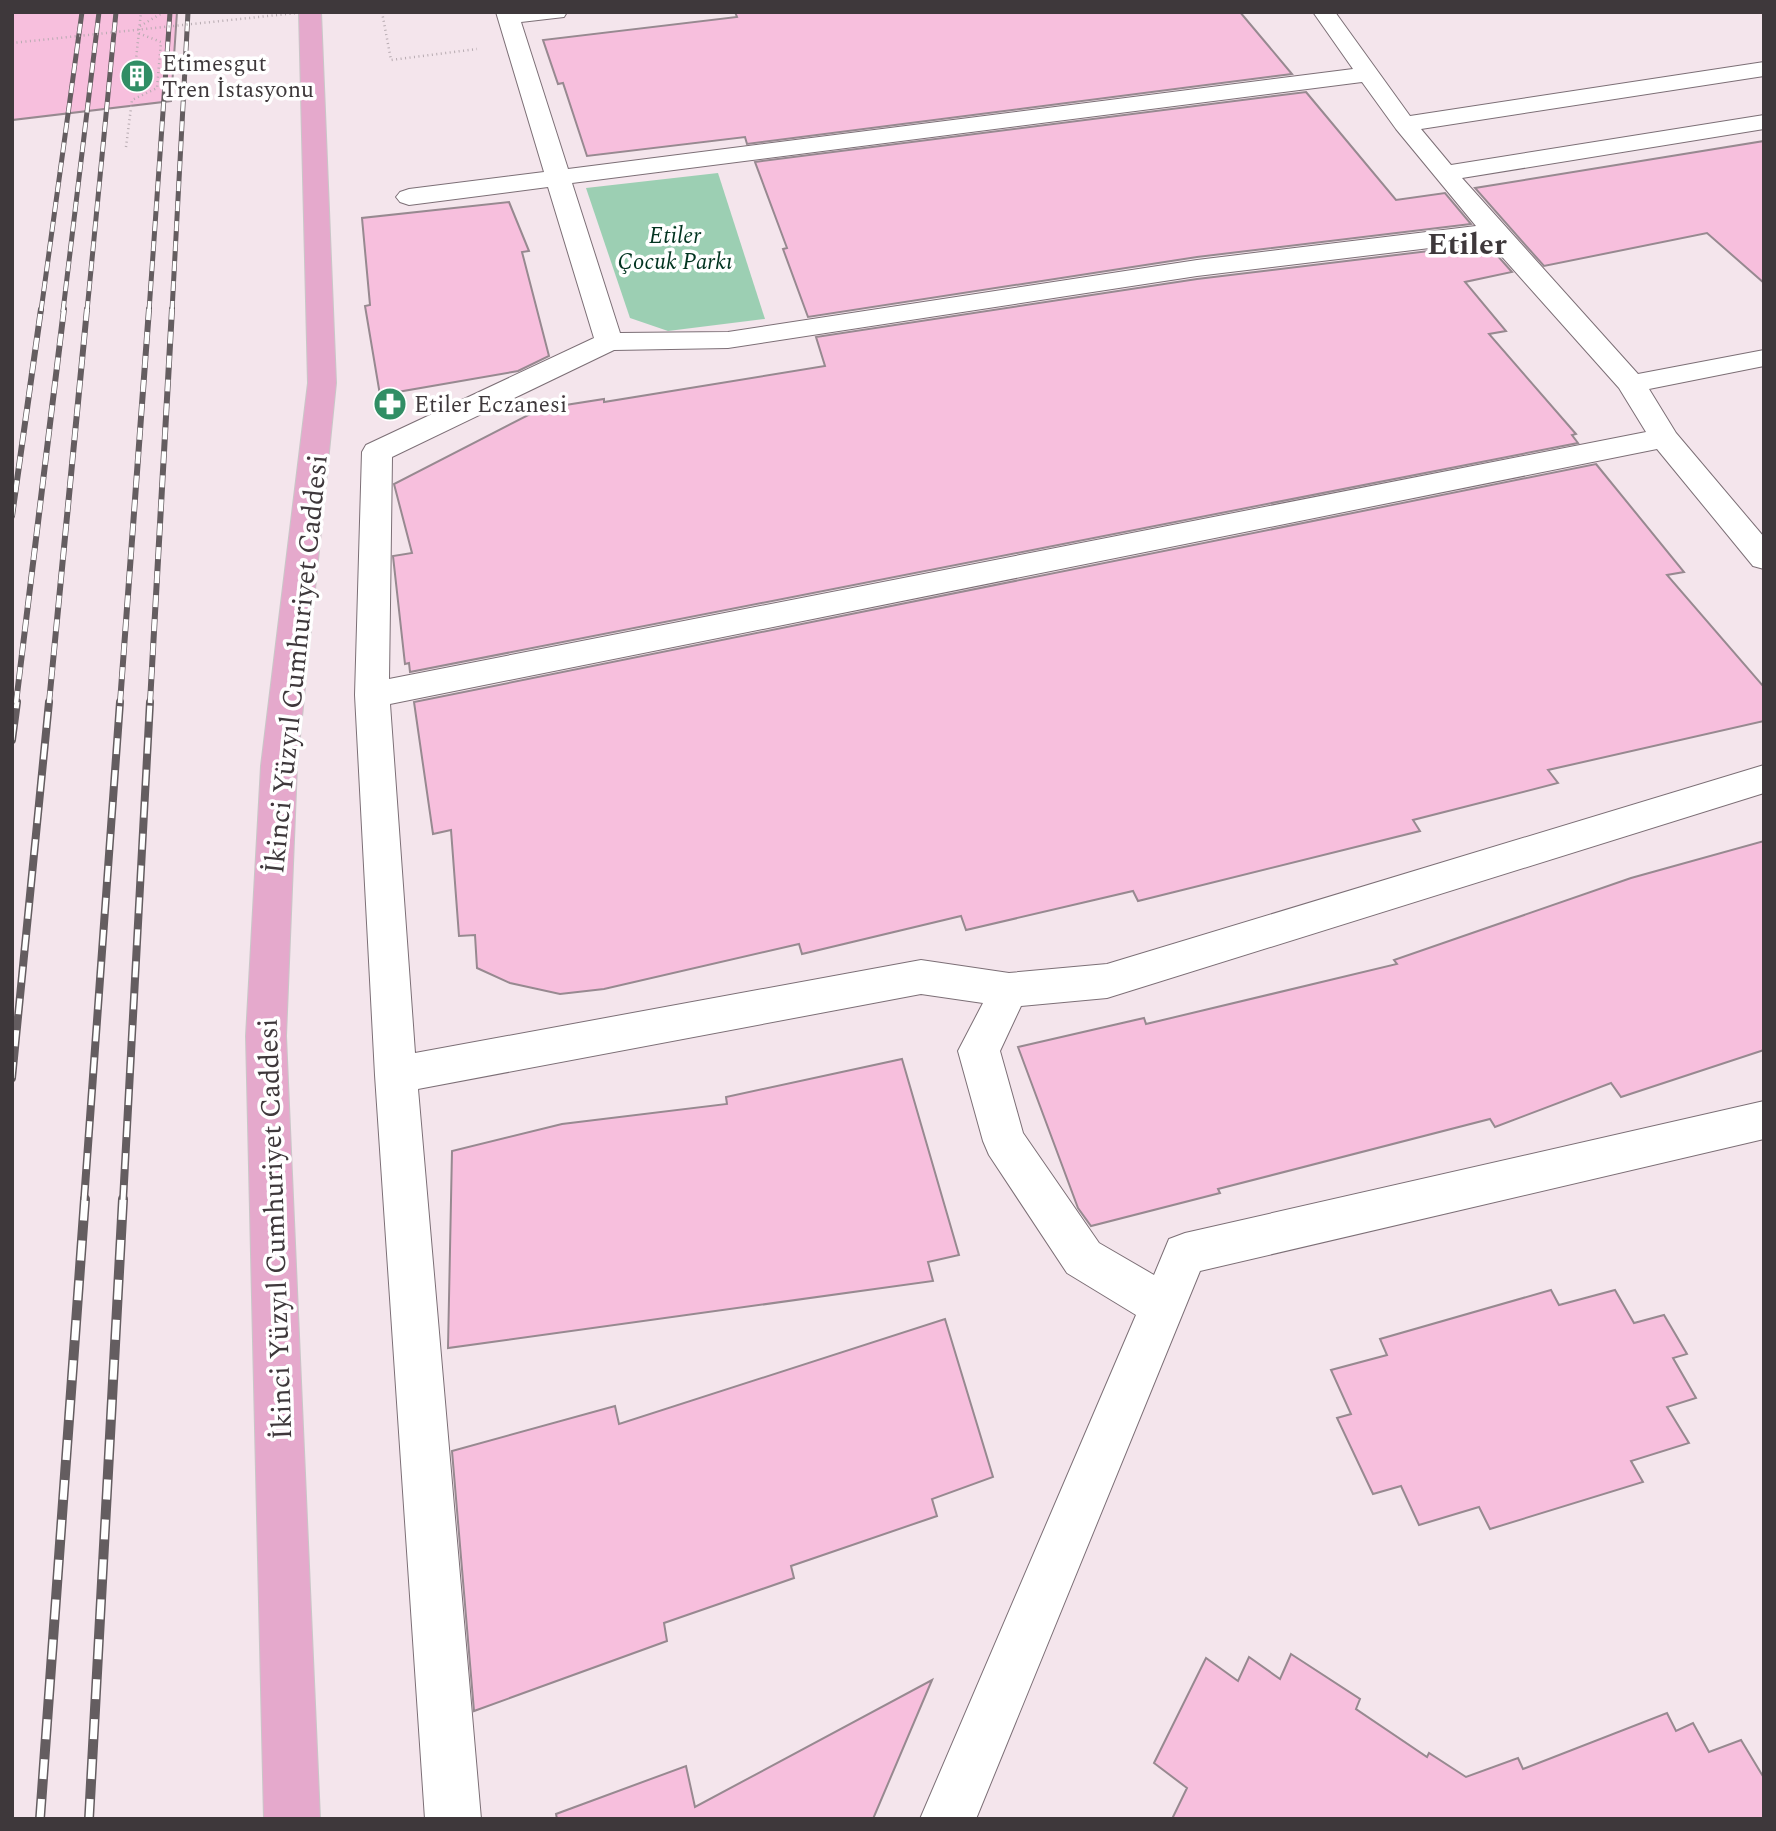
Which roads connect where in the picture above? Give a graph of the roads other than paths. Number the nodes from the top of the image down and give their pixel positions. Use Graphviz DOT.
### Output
graph roads {
  1 [pos="308,12"];
  2 [pos="556,12"];
  3 [pos="1324,12"];
  4 [pos="511,24"];
  5 [pos="1764,68"];
  6 [pos="1368,74"];
  7 [pos="1764,122"];
  8 [pos="1404,124"];
  9 [pos="1445,173"];
  10 [pos="556,179"];
  11 [pos="409,197"];
  12 [pos="1493,232"];
  13 [pos="609,342"];
  14 [pos="1764,358"];
  15 [pos="1631,384"];
  16 [pos="1664,438"];
  17 [pos="1764,558"];
  18 [pos="372,695"];
  19 [pos="1764,779"];
  20 [pos="1009,990"];
  21 [pos="396,1075"];
  22 [pos="1764,1120"];
  23 [pos="1165,1307"];
  24 [pos="292,1819"];
  25 [pos="453,1819"];
  26 [pos="948,1819"];
  1 -- 24 [label="main road, İkinci Yüzyıl Cumhuriyet Caddesi"];
  2 -- 4 [label="street"];
  3 -- 6 [label="street"];
  4 -- 10 [label="street"];
  5 -- 8 [label="street"];
  6 -- 8 [label="street"];
  6 -- 10 [label="street"];
  7 -- 9 [label="street"];
  8 -- 9 [label="street"];
  9 -- 12 [label="street"];
  10 -- 11 [label="street"];
  10 -- 13 [label="street"];
  12 -- 13 [label="street"];
  12 -- 15 [label="street"];
  13 -- 18 [label="street"];
  14 -- 15 [label="street"];
  15 -- 16 [label="street"];
  16 -- 17 [label="street"];
  16 -- 18 [label="street"];
  18 -- 21 [label="street"];
  19 -- 20 [label="street"];
  20 -- 21 [label="street"];
  20 -- 23 [label="street"];
  21 -- 25 [label="street"];
  22 -- 23 [label="street"];
  23 -- 26 [label="street"];
}
